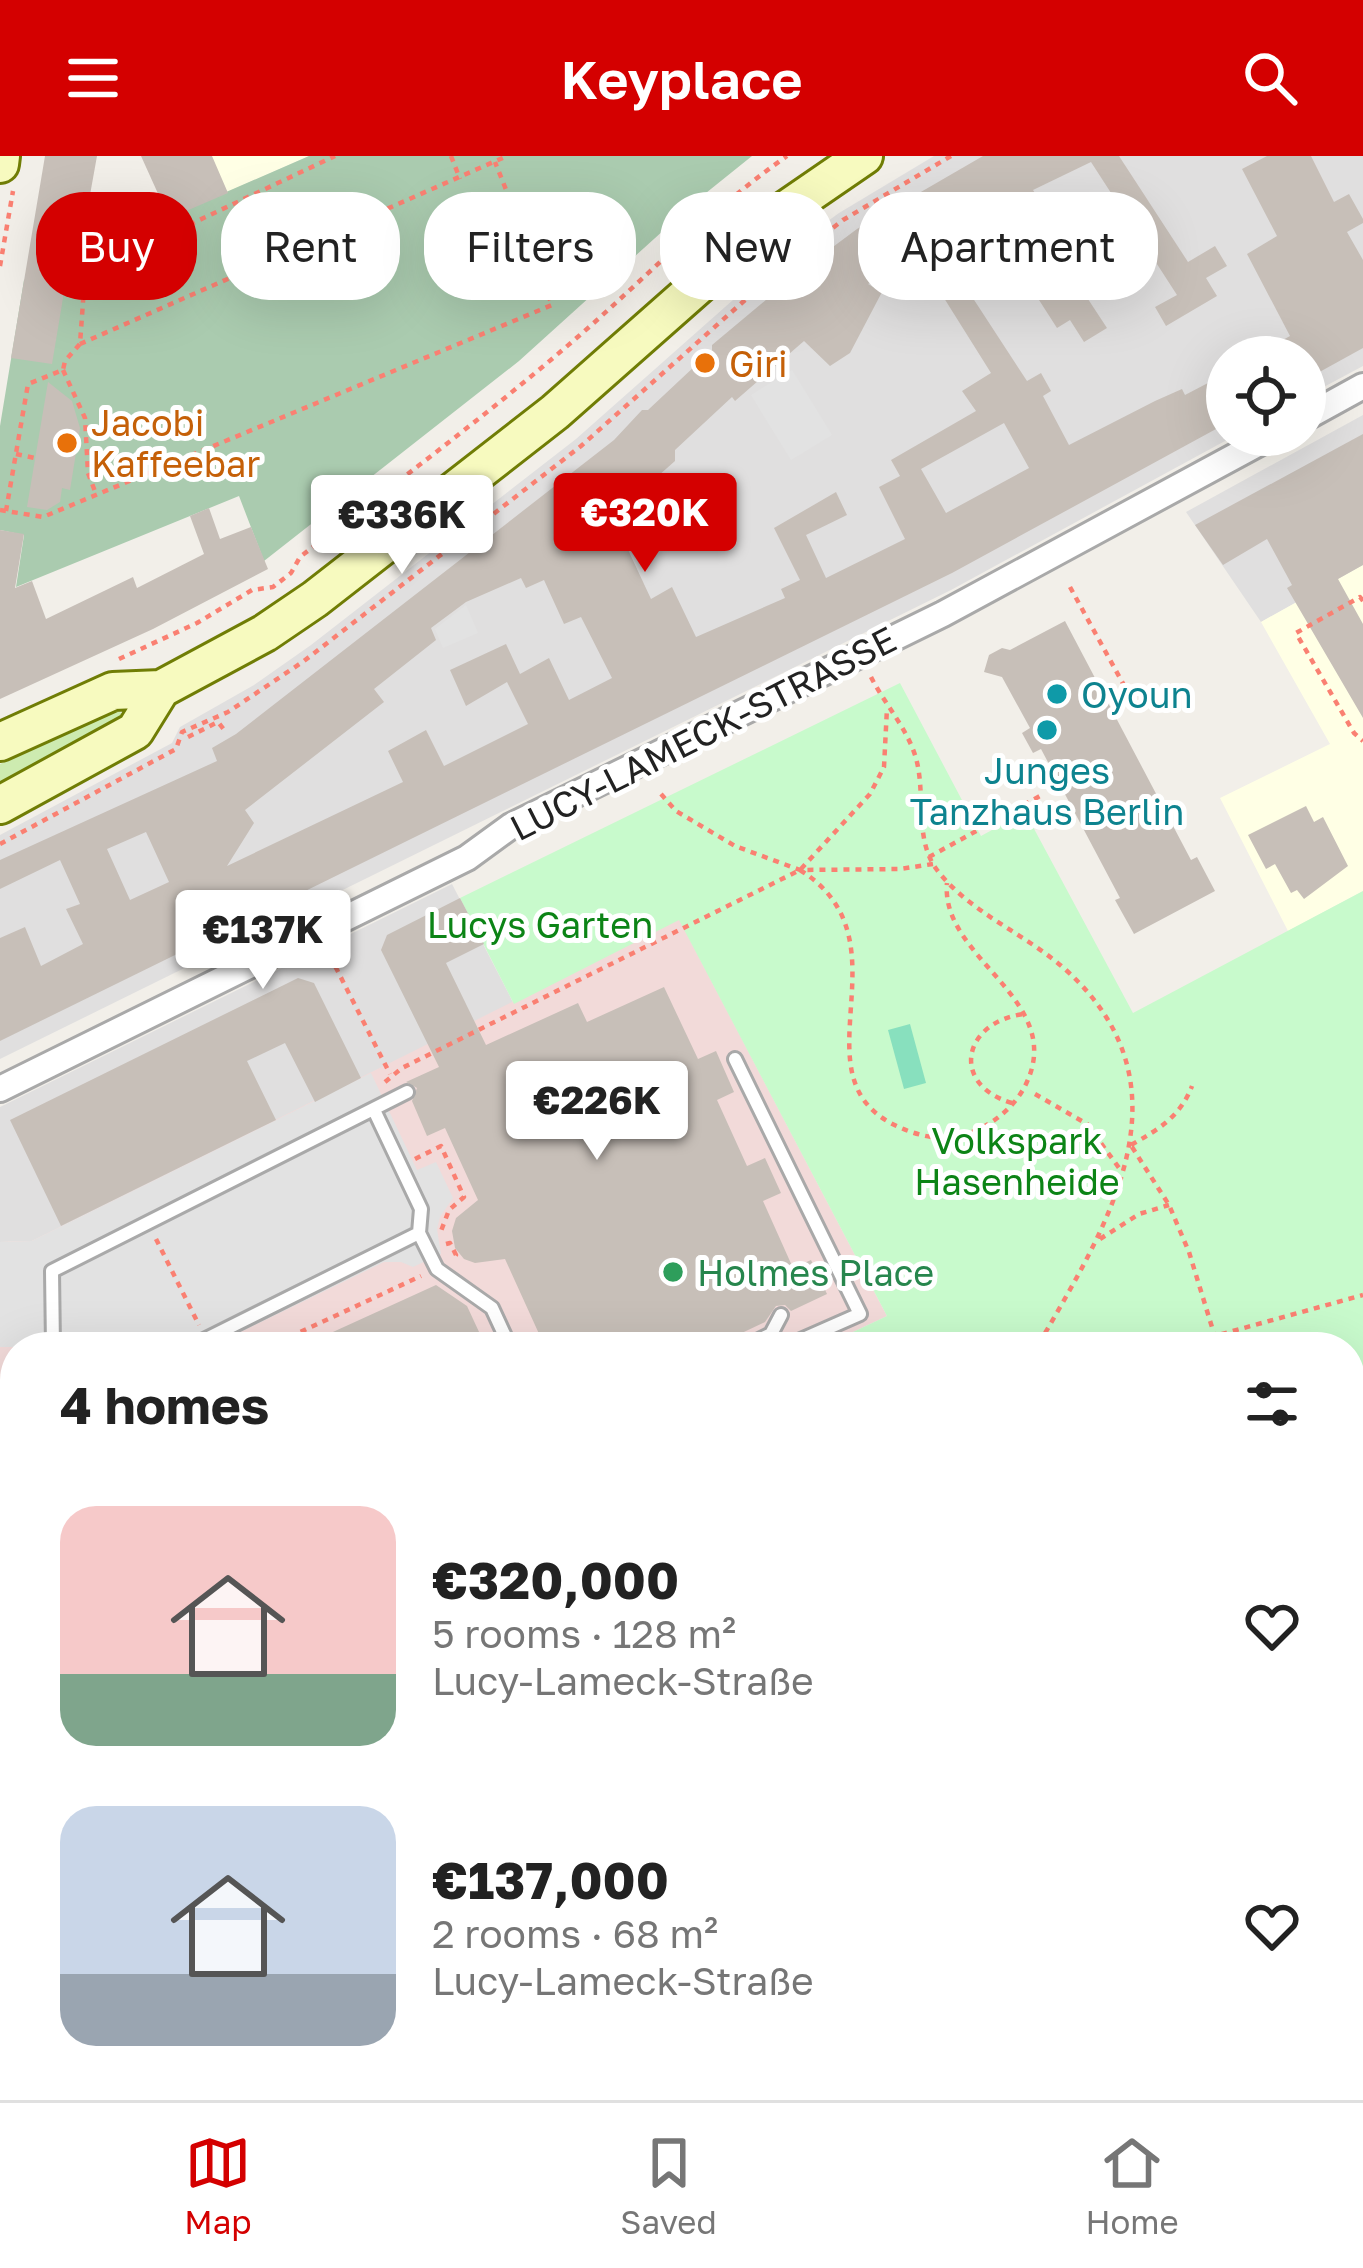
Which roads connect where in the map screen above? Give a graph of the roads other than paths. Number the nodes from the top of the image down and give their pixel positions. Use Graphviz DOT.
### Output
graph roads {
  1 [pos="864,156"];
  2 [pos="1363,386"];
  3 [pos="1326,406"];
  4 [pos="1236,456"];
  5 [pos="160,689"];
  6 [pos="0,742"];
  7 [pos="0,805"];
  8 [pos="735,1059"];
  9 [pos="0,1089"];
  10 [pos="407,1093"];
  11 [pos="374,1110"];
  12 [pos="418,1233"];
  13 [pos="781,1315"];
  14 [pos="53,1332"];
  15 [pos="220,1332"];
  16 [pos="503,1332"];
  17 [pos="772,1332"];
  18 [pos="819,1332"];
  1 -- 5 [label="main road"];
  2 -- 3 [label="street"];
  4 -- 9 [label="street, LUCY-LAMECK-STRASSE"];
  5 -- 6 [label="main road"];
  5 -- 7 [label="main road"];
  8 -- 18 [label="lane"];
  10 -- 11 [label="lane"];
  11 -- 12 [label="lane"];
  11 -- 14 [label="lane"];
  12 -- 15 [label="lane"];
  12 -- 16 [label="lane"];
  13 -- 17 [label="lane"];
}
